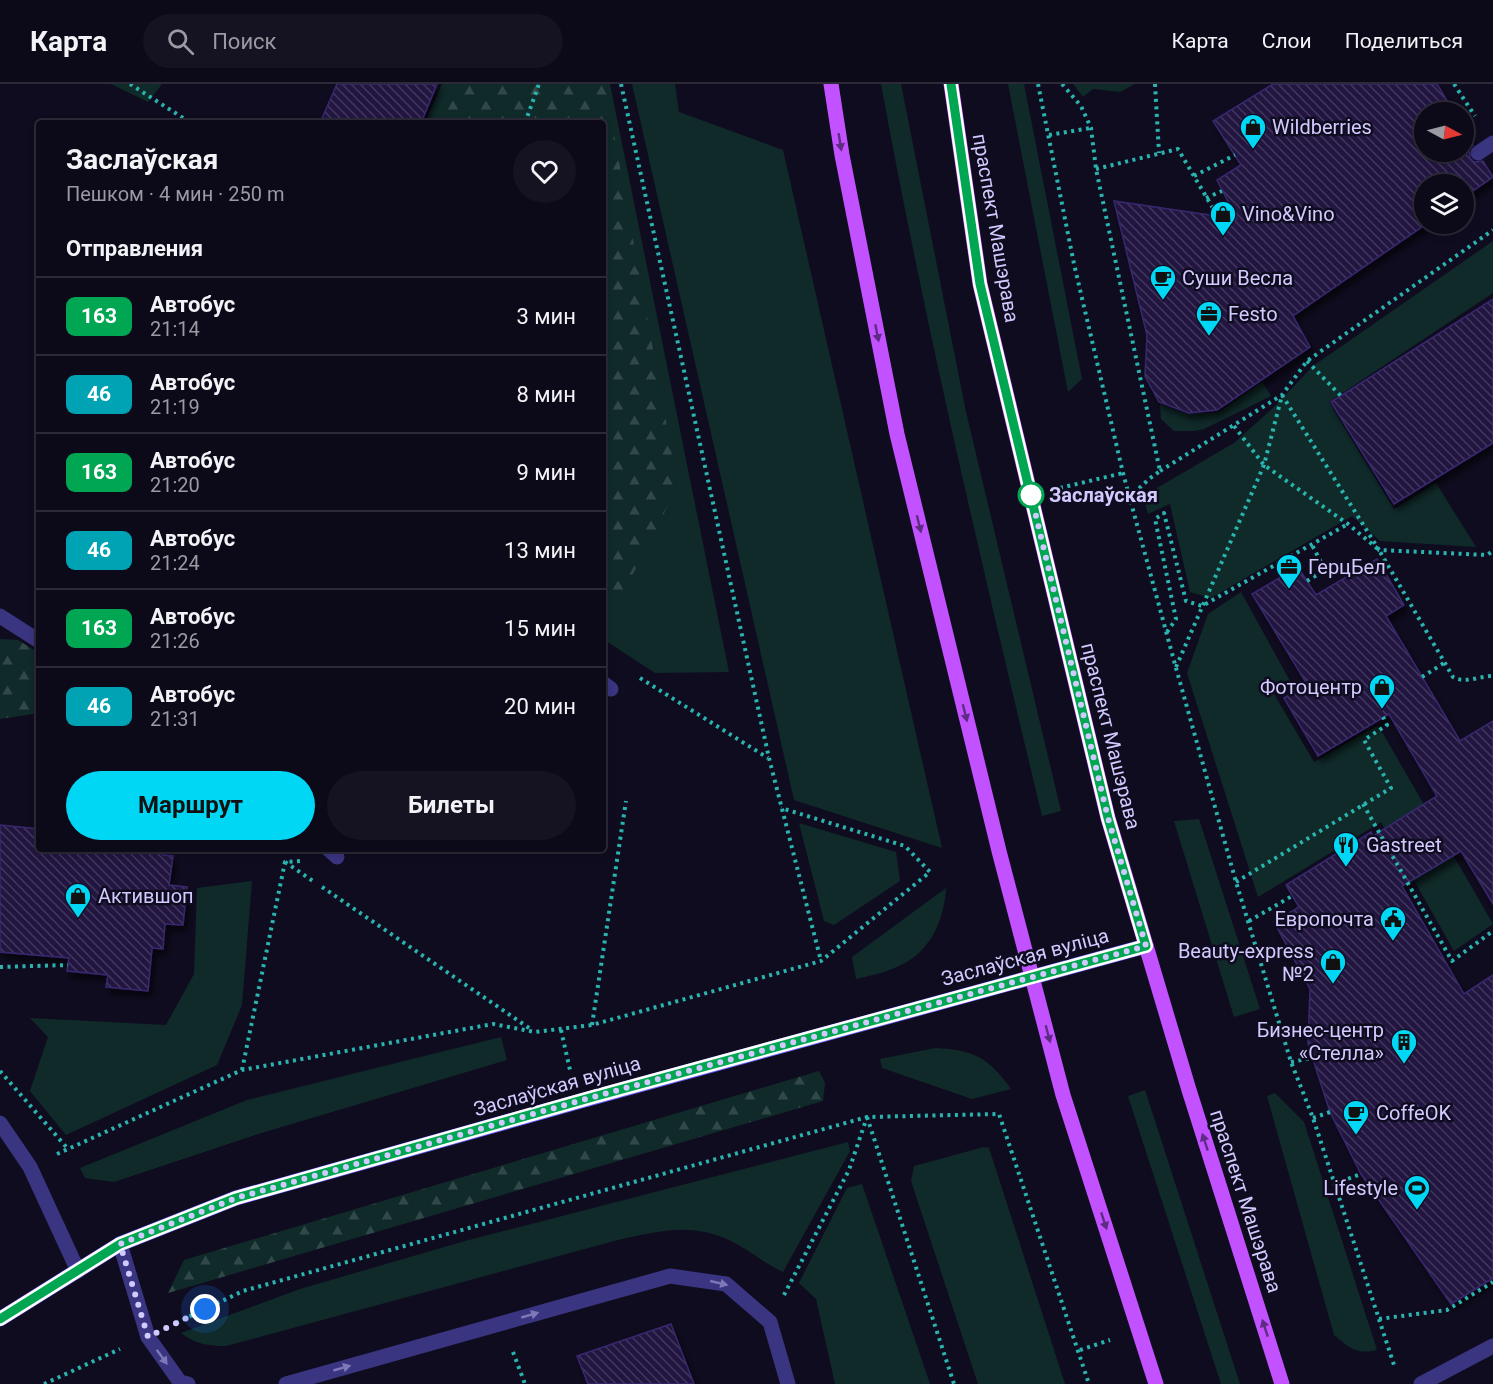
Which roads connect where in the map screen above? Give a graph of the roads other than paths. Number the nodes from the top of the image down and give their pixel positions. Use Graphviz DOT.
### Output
graph roads {
  1 [pos="831,84"];
  2 [pos="951,84"];
  3 [pos="1493,143"];
  4 [pos="1478,153"];
  5 [pos="0,616"];
  6 [pos="36,639"];
  7 [pos="1146,946"];
  8 [pos="1033,978"];
  9 [pos="0,1123"];
  10 [pos="120,1244"];
  11 [pos="78,1271"];
  12 [pos="0,1319"];
  13 [pos="1493,1346"];
  14 [pos="188,1384"];
  15 [pos="286,1384"];
  16 [pos="788,1384"];
  17 [pos="1156,1384"];
  18 [pos="1282,1384"];
  19 [pos="1421,1384"];
  1 -- 8 [label="main road, one-way"];
  2 -- 7 [label="main road, праспект Машэрава"];
  3 -- 4 [label="lane"];
  5 -- 6 [label="lane"];
  7 -- 8 [label="main road, Заслаўская вуліца"];
  18 -- 7 [label="main road, праспект Машэрава, one-way"];
  8 -- 10 [label="main road, Заслаўская вуліца"];
  8 -- 17 [label="main road, one-way"];
  9 -- 11 [label="lane"];
  10 -- 11 [label="main road, Заслаўская вуліца"];
  10 -- 14 [label="lane, one-way"];
  11 -- 12 [label="main road, Заслаўская вуліца"];
  13 -- 19 [label="lane"];
  15 -- 16 [label="lane, one-way"];
}
